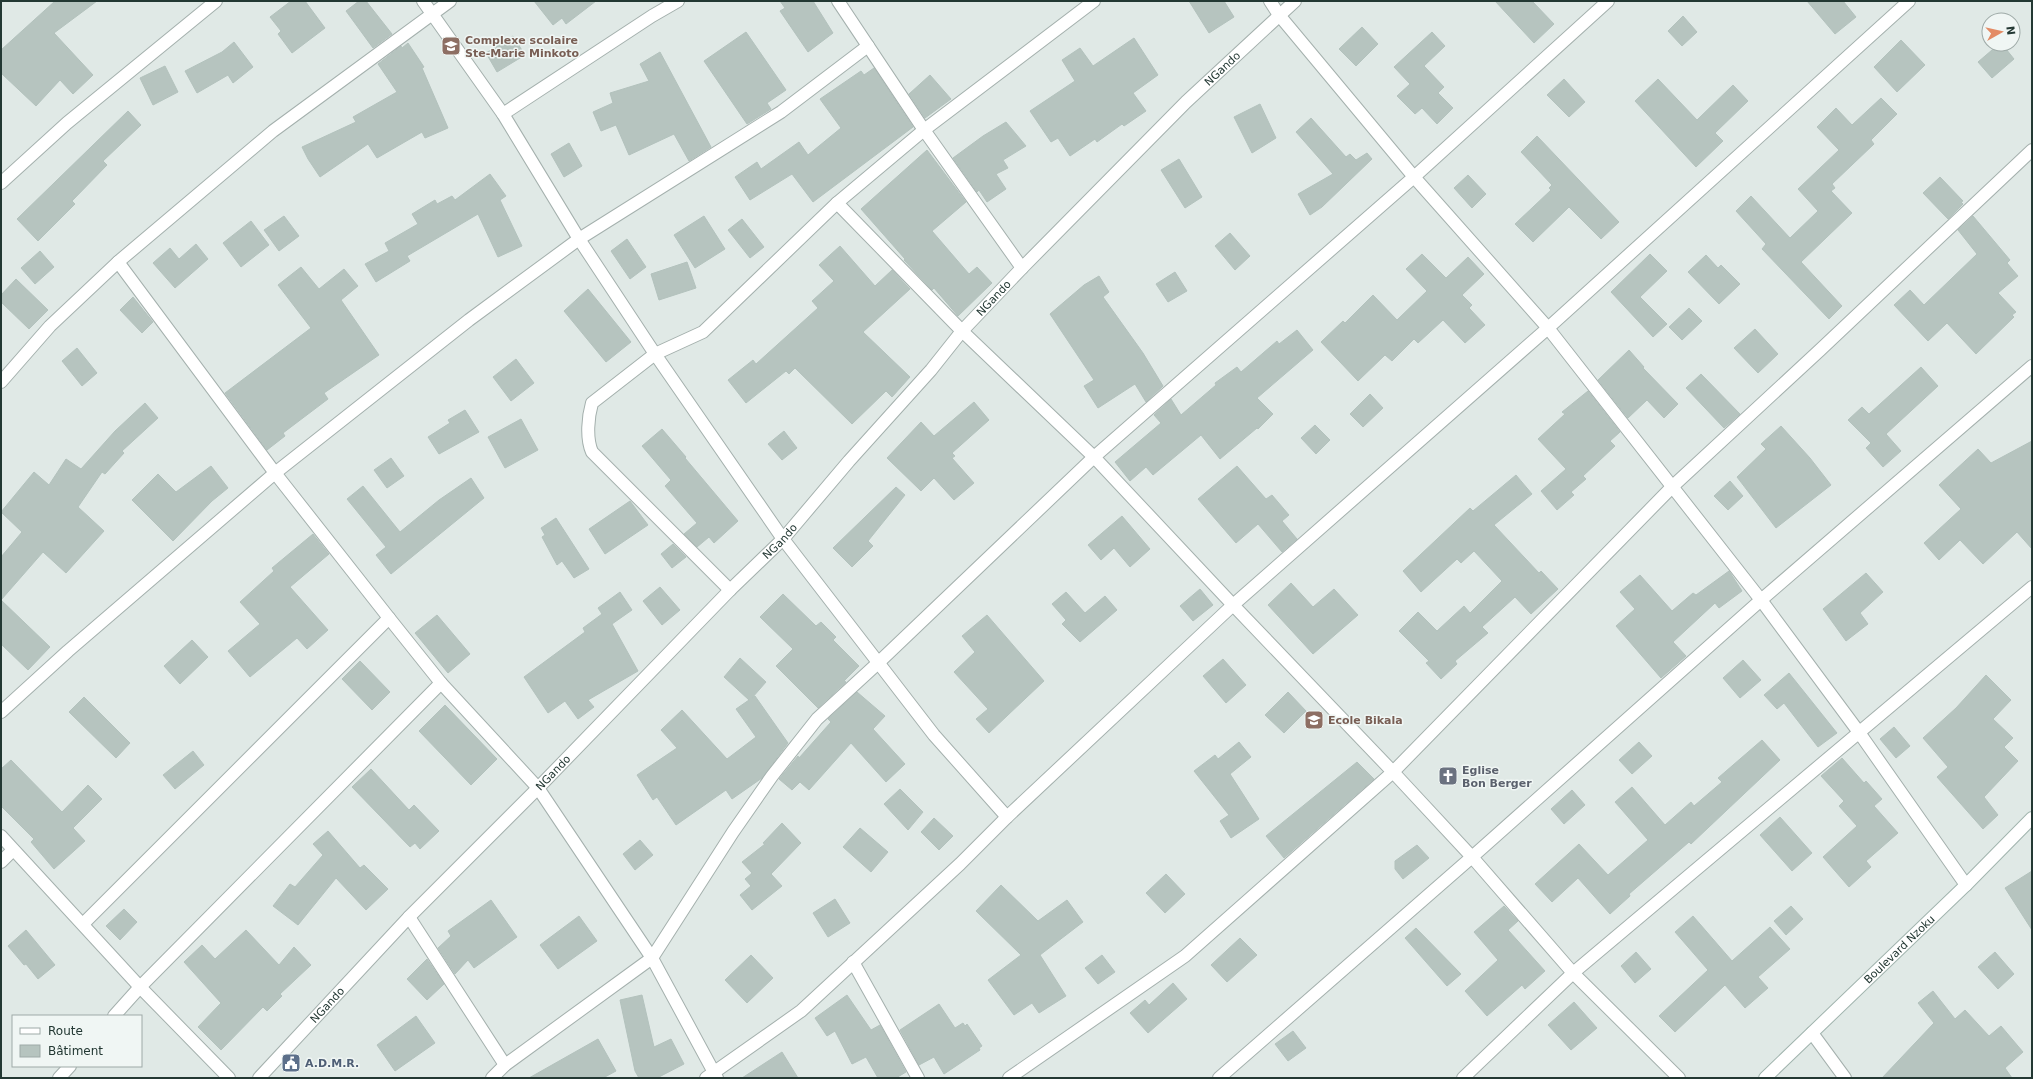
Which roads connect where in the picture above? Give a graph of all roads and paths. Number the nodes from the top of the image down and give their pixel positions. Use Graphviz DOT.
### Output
graph roads {
  1 [pos="216,1"];
  2 [pos="422,1"];
  3 [pos="450,1"];
  4 [pos="678,1"];
  5 [pos="838,1"];
  6 [pos="1094,1"];
  7 [pos="1270,1"];
  8 [pos="1295,1"];
  9 [pos="1608,1"];
  10 [pos="1909,1"];
  11 [pos="431,15"];
  12 [pos="1279,15"];
  13 [pos="868,46"];
  14 [pos="503,114"];
  15 [pos="924,130"];
  16 [pos="2032,150"];
  17 [pos="1414,177"];
  18 [pos="1,183"];
  19 [pos="837,203"];
  20 [pos="579,239"];
  21 [pos="118,262"];
  22 [pos="1022,268"];
  23 [pos="1548,328"];
  24 [pos="962,331"];
  25 [pos="655,354"];
  26 [pos="2032,366"];
  27 [pos="1,382"];
  28 [pos="1094,457"];
  29 [pos="275,473"];
  30 [pos="1672,486"];
  31 [pos="783,539"];
  32 [pos="2032,586"];
  33 [pos="730,590"];
  34 [pos="1761,600"];
  35 [pos="1233,605"];
  36 [pos="389,618"];
  37 [pos="878,662"];
  38 [pos="441,683"];
  39 [pos="1,712"];
  40 [pos="1858,731"];
  41 [pos="1393,772"];
  42 [pos="538,788"];
  43 [pos="1006,817"];
  44 [pos="2031,822"];
  45 [pos="1,836"];
  46 [pos="13,850"];
  47 [pos="1472,857"];
  48 [pos="1,862"];
  49 [pos="1966,885"];
  50 [pos="409,917"];
  51 [pos="83,924"];
  52 [pos="652,958"];
  53 [pos="853,962"];
  54 [pos="1573,973"];
  55 [pos="140,987"];
  56 [pos="115,1015"];
  57 [pos="1812,1033"];
  58 [pos="505,1065"];
  59 [pos="69,1067"];
  60 [pos="712,1076"];
  61 [pos="59,1078"];
  62 [pos="229,1078"];
  63 [pos="260,1078"];
  64 [pos="492,1078"];
  65 [pos="918,1078"];
  66 [pos="1010,1078"];
  67 [pos="1218,1078"];
  68 [pos="1463,1078"];
  69 [pos="1679,1078"];
  70 [pos="1765,1078"];
  71 [pos="1845,1078"];
  1 -- 18 [label="street"];
  2 -- 11 [label="street"];
  3 -- 11 [label="street"];
  4 -- 14 [label="street"];
  5 -- 13 [label="street"];
  6 -- 15 [label="street"];
  7 -- 12 [label="street"];
  8 -- 12 [label="street, NGando"];
  9 -- 17 [label="street"];
  10 -- 23 [label="street"];
  11 -- 14 [label="street"];
  11 -- 21 [label="street"];
  12 -- 17 [label="street"];
  12 -- 22 [label="street, NGando"];
  13 -- 15 [label="street"];
  13 -- 20 [label="street"];
  14 -- 20 [label="street"];
  15 -- 19 [label="street"];
  15 -- 22 [label="street"];
  16 -- 30 [label="street"];
  17 -- 23 [label="street"];
  17 -- 28 [label="street"];
  19 -- 24 [label="street"];
  19 -- 25 [label="street"];
  20 -- 25 [label="street"];
  20 -- 29 [label="street"];
  21 -- 27 [label="street"];
  21 -- 29 [label="street"];
  22 -- 24 [label="street, NGando"];
  23 -- 30 [label="street"];
  23 -- 35 [label="street"];
  24 -- 28 [label="street"];
  24 -- 31 [label="street, NGando"];
  25 -- 31 [label="street"];
  25 -- 33 [label="street"];
  26 -- 34 [label="street"];
  28 -- 35 [label="street"];
  28 -- 37 [label="street"];
  29 -- 36 [label="street"];
  29 -- 39 [label="street"];
  30 -- 34 [label="street"];
  30 -- 41 [label="street"];
  31 -- 33 [label="street, NGando"];
  31 -- 37 [label="street"];
  32 -- 40 [label="street"];
  33 -- 42 [label="street, NGando"];
  34 -- 40 [label="street"];
  34 -- 47 [label="street"];
  35 -- 41 [label="street"];
  35 -- 43 [label="street"];
  36 -- 38 [label="street"];
  36 -- 51 [label="street"];
  37 -- 43 [label="street"];
  37 -- 52 [label="street"];
  38 -- 42 [label="street"];
  38 -- 55 [label="street"];
  40 -- 49 [label="street"];
  40 -- 54 [label="street"];
  41 -- 47 [label="street"];
  41 -- 66 [label="street"];
  42 -- 50 [label="street, NGando"];
  42 -- 52 [label="street"];
  43 -- 53 [label="street"];
  44 -- 49 [label="street, Boulevard Nzoku"];
  45 -- 46 [label="street"];
  46 -- 48 [label="street"];
  46 -- 51 [label="street"];
  47 -- 54 [label="street"];
  47 -- 67 [label="street"];
  49 -- 57 [label="street, Boulevard Nzoku"];
  50 -- 58 [label="street"];
  50 -- 63 [label="street, NGando"];
  51 -- 55 [label="street"];
  52 -- 58 [label="street"];
  52 -- 60 [label="street"];
  53 -- 60 [label="street"];
  53 -- 65 [label="street"];
  54 -- 68 [label="street"];
  54 -- 69 [label="street"];
  55 -- 56 [label="street"];
  55 -- 62 [label="street"];
  57 -- 70 [label="street, Boulevard Nzoku"];
  57 -- 71 [label="street"];
  58 -- 64 [label="street"];
  59 -- 61 [label="street"];
}
